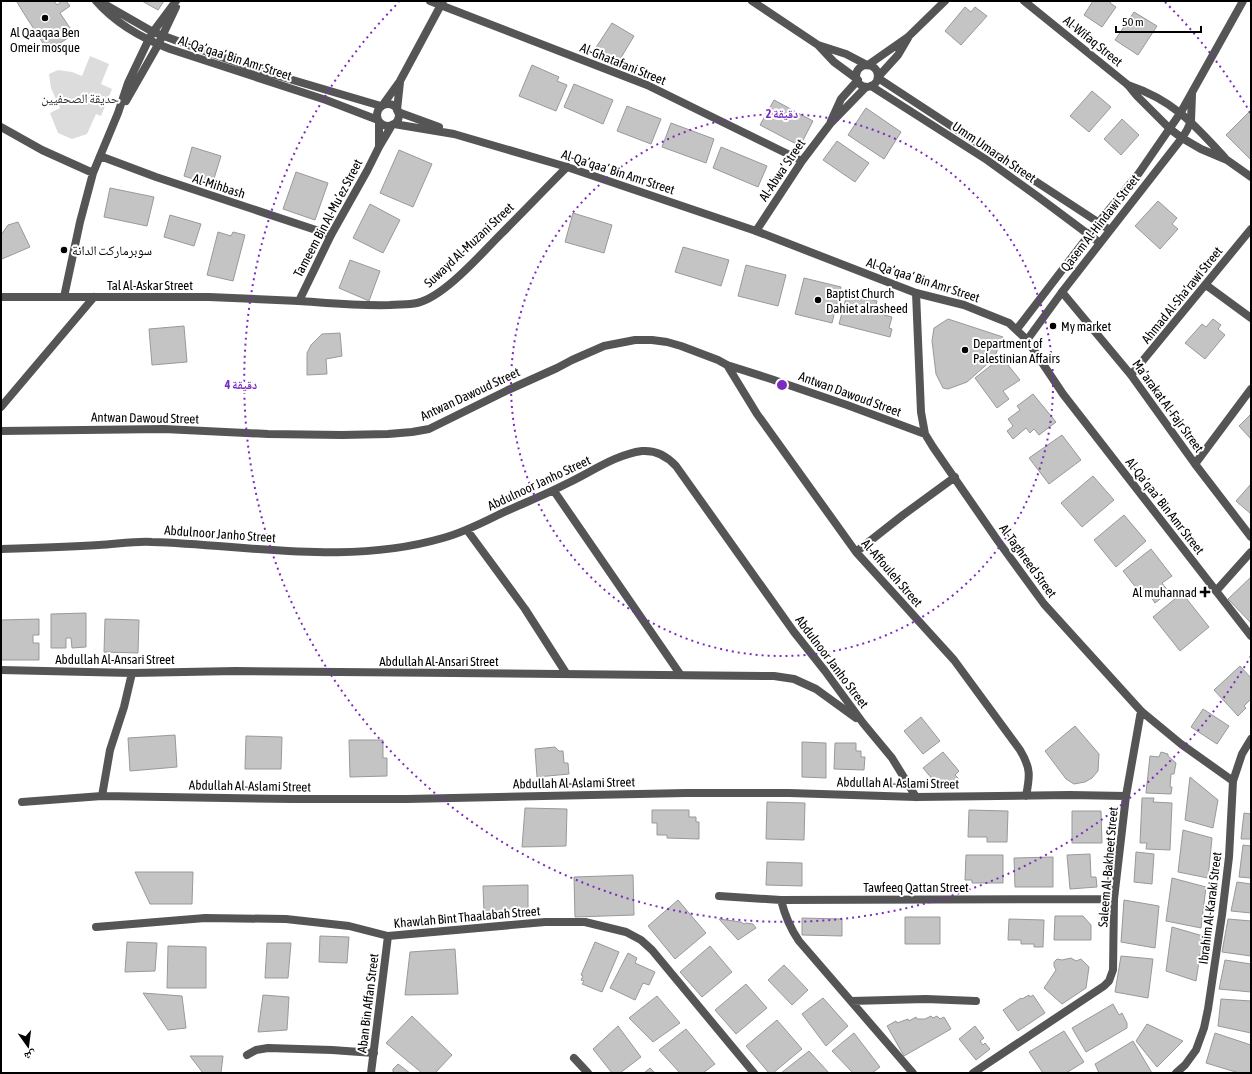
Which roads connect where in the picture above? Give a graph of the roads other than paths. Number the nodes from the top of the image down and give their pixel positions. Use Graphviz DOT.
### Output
graph roads {
  1 [pos="96,1"];
  2 [pos="99,1"];
  3 [pos="178,1"];
  4 [pos="430,1"];
  5 [pos="752,1"];
  6 [pos="945,1"];
  7 [pos="1024,1"];
  8 [pos="1243,1"];
  9 [pos="442,3"];
  10 [pos="153,32"];
  11 [pos="163,36"];
  12 [pos="908,37"];
  13 [pos="148,41"];
  14 [pos="818,44"];
  15 [pos="158,45"];
  16 [pos="868,65"];
  17 [pos="878,77"];
  18 [pos="857,80"];
  19 [pos="400,81"];
  20 [pos="1128,85"];
  21 [pos="868,86"];
  22 [pos="1192,93"];
  23 [pos="382,106"];
  24 [pos="398,111"];
  25 [pos="1180,112"];
  26 [pos="118,113"];
  27 [pos="378,121"];
  28 [pos="1191,121"];
  29 [pos="393,124"];
  30 [pos="830,124"];
  31 [pos="1,127"];
  32 [pos="1170,129"];
  33 [pos="454,134"];
  34 [pos="1182,138"];
  35 [pos="379,147"];
  36 [pos="992,152"];
  37 [pos="100,156"];
  38 [pos="987,160"];
  39 [pos="1227,160"];
  40 [pos="802,161"];
  41 [pos="567,167"];
  42 [pos="93,173"];
  43 [pos="1251,177"];
  44 [pos="1099,222"];
  45 [pos="1251,229"];
  46 [pos="1110,230"];
  47 [pos="756,231"];
  48 [pos="331,235"];
  49 [pos="1089,236"];
  50 [pos="1100,243"];
  51 [pos="1206,285"];
  52 [pos="1062,292"];
  53 [pos="916,293"];
  54 [pos="1,297"];
  55 [pos="64,297"];
  56 [pos="94,297"];
  57 [pos="299,300"];
  58 [pos="1251,318"];
  59 [pos="1017,329"];
  60 [pos="1027,340"];
  61 [pos="726,365"];
  62 [pos="1131,375"];
  63 [pos="1251,389"];
  64 [pos="1,407"];
  65 [pos="1,430"];
  66 [pos="925,434"];
  67 [pos="1196,464"];
  68 [pos="955,478"];
  69 [pos="554,491"];
  70 [pos="467,530"];
  71 [pos="1251,537"];
  72 [pos="1,549"];
  73 [pos="856,552"];
  74 [pos="1251,552"];
  75 [pos="1216,591"];
  76 [pos="1251,636"];
  77 [pos="1,670"];
  78 [pos="132,673"];
  79 [pos="566,673"];
  80 [pos="680,674"];
  81 [pos="1140,711"];
  82 [pos="863,723"];
  83 [pos="1251,739"];
  84 [pos="1233,781"];
  85 [pos="102,796"];
  86 [pos="1026,796"];
  87 [pos="1126,796"];
  88 [pos="916,797"];
  89 [pos="22,802"];
  90 [pos="718,896"];
  91 [pos="1114,899"];
  92 [pos="781,900"];
  93 [pos="96,927"];
  94 [pos="388,936"];
  95 [pos="851,1001"];
  96 [pos="976,1001"];
  97 [pos="374,1053"];
  98 [pos="247,1055"];
  99 [pos="574,1058"];
  100 [pos="372,1073"];
  101 [pos="588,1073"];
  102 [pos="754,1073"];
  103 [pos="913,1073"];
  104 [pos="973,1073"];
  105 [pos="1176,1073"];
  1 -- 13 [label="street, Al-Qa’qaa’ Bin Amr Street"];
  2 -- 10 [label="street, Al-Qa’qaa’ Bin Amr Street"];
  3 -- 10 [label="street"];
  3 -- 11 [label="street"];
  4 -- 9 [label="street, Al-Ghatafani Street"];
  5 -- 14 [label="street"];
  6 -- 12 [label="street"];
  7 -- 20 [label="street, Al-Wifaq Street"];
  8 -- 22 [label="street, Qasem Al-Hindawi Street"];
  9 -- 19 [label="street"];
  9 -- 40 [label="street, Al-Ghatafani Street"];
  10 -- 11 [label="street, Al-Qa’qaa’ Bin Amr Street"];
  10 -- 13 [label="street"];
  11 -- 15 [label="street"];
  11 -- 23 [label="street, Al-Qa’qaa’ Bin Amr Street"];
  12 -- 16 [label="street"];
  12 -- 17 [label="street"];
  13 -- 15 [label="street, Al-Qa’qaa’ Bin Amr Street"];
  13 -- 26 [label="street"];
  14 -- 16 [label="street"];
  14 -- 18 [label="street"];
  15 -- 26 [label="street"];
  15 -- 27 [label="street, Al-Qa’qaa’ Bin Amr Street"];
  16 -- 17 [label="street"];
  16 -- 18 [label="street"];
  17 -- 21 [label="street"];
  17 -- 36 [label="street, Umm Umarah Street"];
  18 -- 21 [label="street"];
  18 -- 30 [label="street, Al-Abwa’ Street"];
  19 -- 23 [label="street"];
  19 -- 24 [label="street"];
  20 -- 25 [label="street, Al-Wifaq Street"];
  20 -- 32 [label="street, Al-Wifaq Street"];
  21 -- 30 [label="street, Al-Abwa’ Street"];
  21 -- 38 [label="street, Umm Umarah Street"];
  22 -- 25 [label="street, Qasem Al-Hindawi Street"];
  22 -- 28 [label="street"];
  23 -- 24 [label="street"];
  23 -- 27 [label="street"];
  24 -- 29 [label="street"];
  24 -- 33 [label="street, Al-Qa’qaa’ Bin Amr Street"];
  25 -- 28 [label="street, Al-Wifaq Street"];
  25 -- 32 [label="street, Qasem Al-Hindawi Street"];
  26 -- 37 [label="street"];
  27 -- 29 [label="street"];
  27 -- 35 [label="street, Tameem Bin Al-Mu’ez Street"];
  28 -- 34 [label="street, Qasem Al-Hindawi Street"];
  28 -- 39 [label="street, Al-Wifaq Street"];
  29 -- 33 [label="street, Al-Qa’qaa’ Bin Amr Street"];
  29 -- 35 [label="street, Tameem Bin Al-Mu’ez Street"];
  30 -- 40 [label="street, Al-Abwa’ Street"];
  31 -- 42 [label="street"];
  32 -- 34 [label="street, Al-Wifaq Street"];
  32 -- 44 [label="street, Qasem Al-Hindawi Street"];
  33 -- 41 [label="street, Al-Qa’qaa’ Bin Amr Street"];
  34 -- 39 [label="street, Al-Wifaq Street"];
  34 -- 46 [label="street, Qasem Al-Hindawi Street"];
  35 -- 48 [label="street, Tameem Bin Al-Mu’ez Street"];
  36 -- 38 [label="street"];
  36 -- 44 [label="street, Umm Umarah Street"];
  37 -- 42 [label="street"];
  37 -- 48 [label="street, Al-Mihbash"];
  38 -- 49 [label="street, Umm Umarah Street"];
  39 -- 43 [label="street, Al-Wifaq Street"];
  40 -- 47 [label="street, Al-Abwa’ Street"];
  41 -- 47 [label="street, Al-Qa’qaa’ Bin Amr Street"];
  41 -- 57 [label="street, Suwayd Al-Muzani Street"];
  42 -- 55 [label="street"];
  44 -- 46 [label="street, Umm Umarah Street"];
  44 -- 49 [label="street, Qasem Al-Hindawi Street"];
  45 -- 51 [label="street, Ahmad Al-Sha’rawi Street"];
  46 -- 50 [label="street, Qasem Al-Hindawi Street"];
  47 -- 53 [label="street, Al-Qa’qaa’ Bin Amr Street"];
  48 -- 57 [label="street, Tameem Bin Al-Mu’ez Street"];
  49 -- 50 [label="street, Umm Umarah Street"];
  49 -- 59 [label="street, Qasem Al-Hindawi Street"];
  50 -- 52 [label="street, Qasem Al-Hindawi Street"];
  51 -- 58 [label="street"];
  51 -- 62 [label="street, Ahmad Al-Sha’rawi Street"];
  52 -- 60 [label="street, Qasem Al-Hindawi Street"];
  52 -- 62 [label="street, Ma’arakat Al-Fajr Street"];
  53 -- 59 [label="street, Al-Qa’qaa’ Bin Amr Street"];
  53 -- 66 [label="street, Al-Taghreed Street"];
  54 -- 55 [label="street, Tal Al-Askar Street"];
  55 -- 56 [label="street, Tal Al-Askar Street"];
  56 -- 57 [label="street, Tal Al-Askar Street"];
  56 -- 64 [label="street"];
  59 -- 60 [label="street, Al-Qa’qaa’ Bin Amr Street"];
  60 -- 75 [label="street, Al-Qa’qaa’ Bin Amr Street"];
  61 -- 65 [label="street, Antwan Dawoud Street"];
  61 -- 66 [label="street, Antwan Dawoud Street"];
  61 -- 73 [label="street, Al-Affouleh Street"];
  62 -- 67 [label="street, Ma’arakat Al-Fajr Street"];
  63 -- 67 [label="street"];
  66 -- 68 [label="street, Al-Taghreed Street"];
  67 -- 71 [label="street, Ma’arakat Al-Fajr Street"];
  68 -- 73 [label="street"];
  68 -- 81 [label="street, Al-Taghreed Street"];
  69 -- 70 [label="street, Abdulnoor Janho Street"];
  69 -- 80 [label="street"];
  69 -- 82 [label="street, Abdulnoor Janho Street"];
  70 -- 72 [label="street, Abdulnoor Janho Street"];
  70 -- 79 [label="street"];
  73 -- 86 [label="street, Al-Affouleh Street"];
  74 -- 75 [label="street"];
  75 -- 76 [label="street, Al-Qa’qaa’ Bin Amr Street"];
  77 -- 78 [label="street, Abdullah Al-Ansari Street"];
  78 -- 79 [label="street, Abdullah Al-Ansari Street"];
  78 -- 85 [label="street"];
  79 -- 80 [label="street, Abdullah Al-Ansari Street"];
  80 -- 82 [label="street, Abdullah Al-Ansari Street"];
  81 -- 84 [label="street, Al-Taghreed Street"];
  81 -- 87 [label="street, Saleem Al-Bakheet Street"];
  82 -- 88 [label="street, Abdulnoor Janho Street"];
  83 -- 84 [label="street, Ibrahim Al-Karaki Street"];
  84 -- 105 [label="street, Ibrahim Al-Karaki Street"];
  85 -- 88 [label="street, Abdullah Al-Aslami Street"];
  85 -- 89 [label="street, Abdullah Al-Aslami Street"];
  86 -- 87 [label="street, Abdullah Al-Aslami Street"];
  86 -- 88 [label="street, Abdullah Al-Aslami Street"];
  87 -- 91 [label="street, Saleem Al-Bakheet Street"];
  90 -- 92 [label="street, Tawfeeq Qattan Street"];
  91 -- 92 [label="street, Tawfeeq Qattan Street"];
  91 -- 104 [label="street, Saleem Al-Bakheet Street"];
  92 -- 95 [label="street"];
  93 -- 94 [label="street, Khawlah Bint Thaalabah Street"];
  94 -- 97 [label="street, Aban Bin Affan Street"];
  94 -- 102 [label="street, Khawlah Bint Thaalabah Street"];
  95 -- 96 [label="street"];
  95 -- 103 [label="street"];
  97 -- 98 [label="street"];
  97 -- 100 [label="street, Aban Bin Affan Street"];
  99 -- 101 [label="street"];
}
